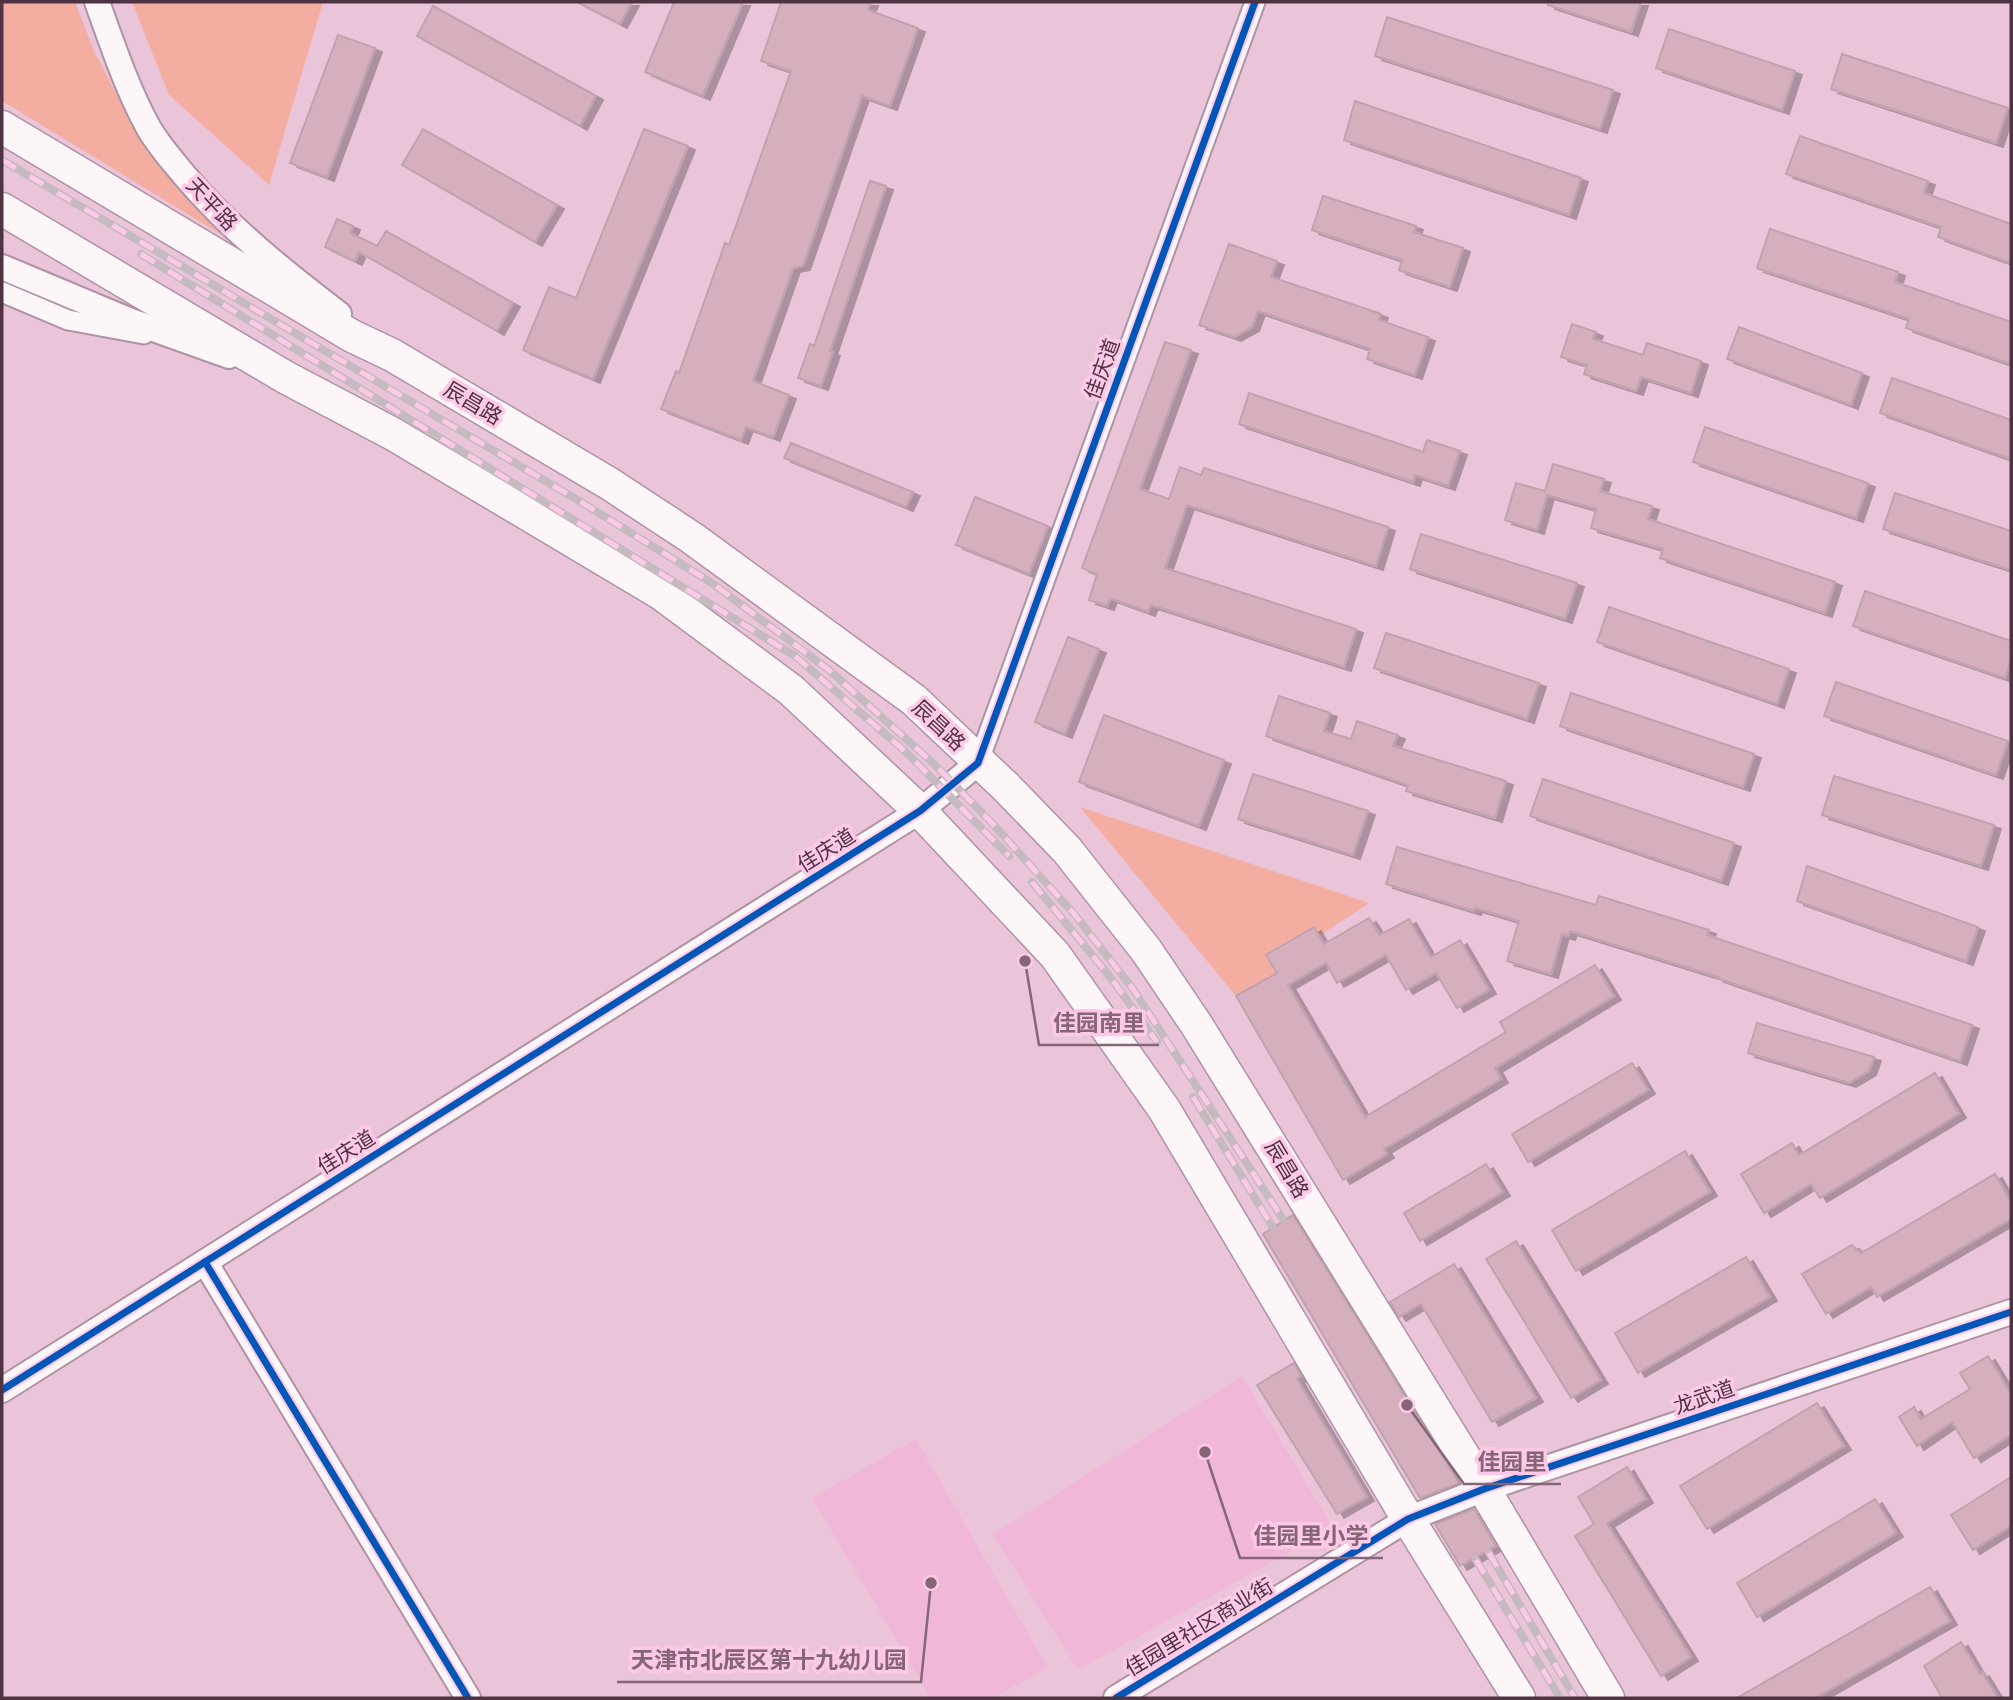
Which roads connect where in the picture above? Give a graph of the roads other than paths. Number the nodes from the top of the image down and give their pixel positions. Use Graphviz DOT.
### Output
graph roads {
  1 [pos="97,2"];
  2 [pos="1255,2"];
  3 [pos="7,130"];
  4 [pos="2,209"];
  5 [pos="2,267"];
  6 [pos="2,292"];
  7 [pos="205,346"];
  8 [pos="392,355"];
  9 [pos="285,377"];
  10 [pos="978,763"];
  11 [pos="920,811"];
  12 [pos="205,1262"];
  13 [pos="2011,1312"];
  14 [pos="2,1390"];
  15 [pos="1484,1489"];
  16 [pos="1408,1519"];
  17 [pos="468,1698"];
  18 [pos="1116,1698"];
  19 [pos="1520,1698"];
  20 [pos="1608,1698"];
  1 -- 8 [label="street, 天平路"];
  2 -- 10 [label="street, 佳庆道"];
  3 -- 8 [label="main road, 辰昌路"];
  4 -- 9 [label="main road"];
  5 -- 7 [label="street"];
  6 -- 7 [label="street"];
  7 -- 9 [label="street"];
  8 -- 10 [label="main road, 辰昌路"];
  9 -- 11 [label="main road"];
  10 -- 11 [label="street, 佳庆道"];
  10 -- 15 [label="main road, 辰昌路"];
  11 -- 12 [label="street, 佳庆道"];
  11 -- 16 [label="main road"];
  12 -- 14 [label="street, 佳庆道"];
  12 -- 17 [label="street"];
  13 -- 15 [label="street, 龙武道"];
  15 -- 16 [label="street, 龙武道"];
  15 -- 20 [label="main road, 辰昌路"];
  16 -- 18 [label="street, 佳园里社区商业街"];
  16 -- 19 [label="main road"];
}
